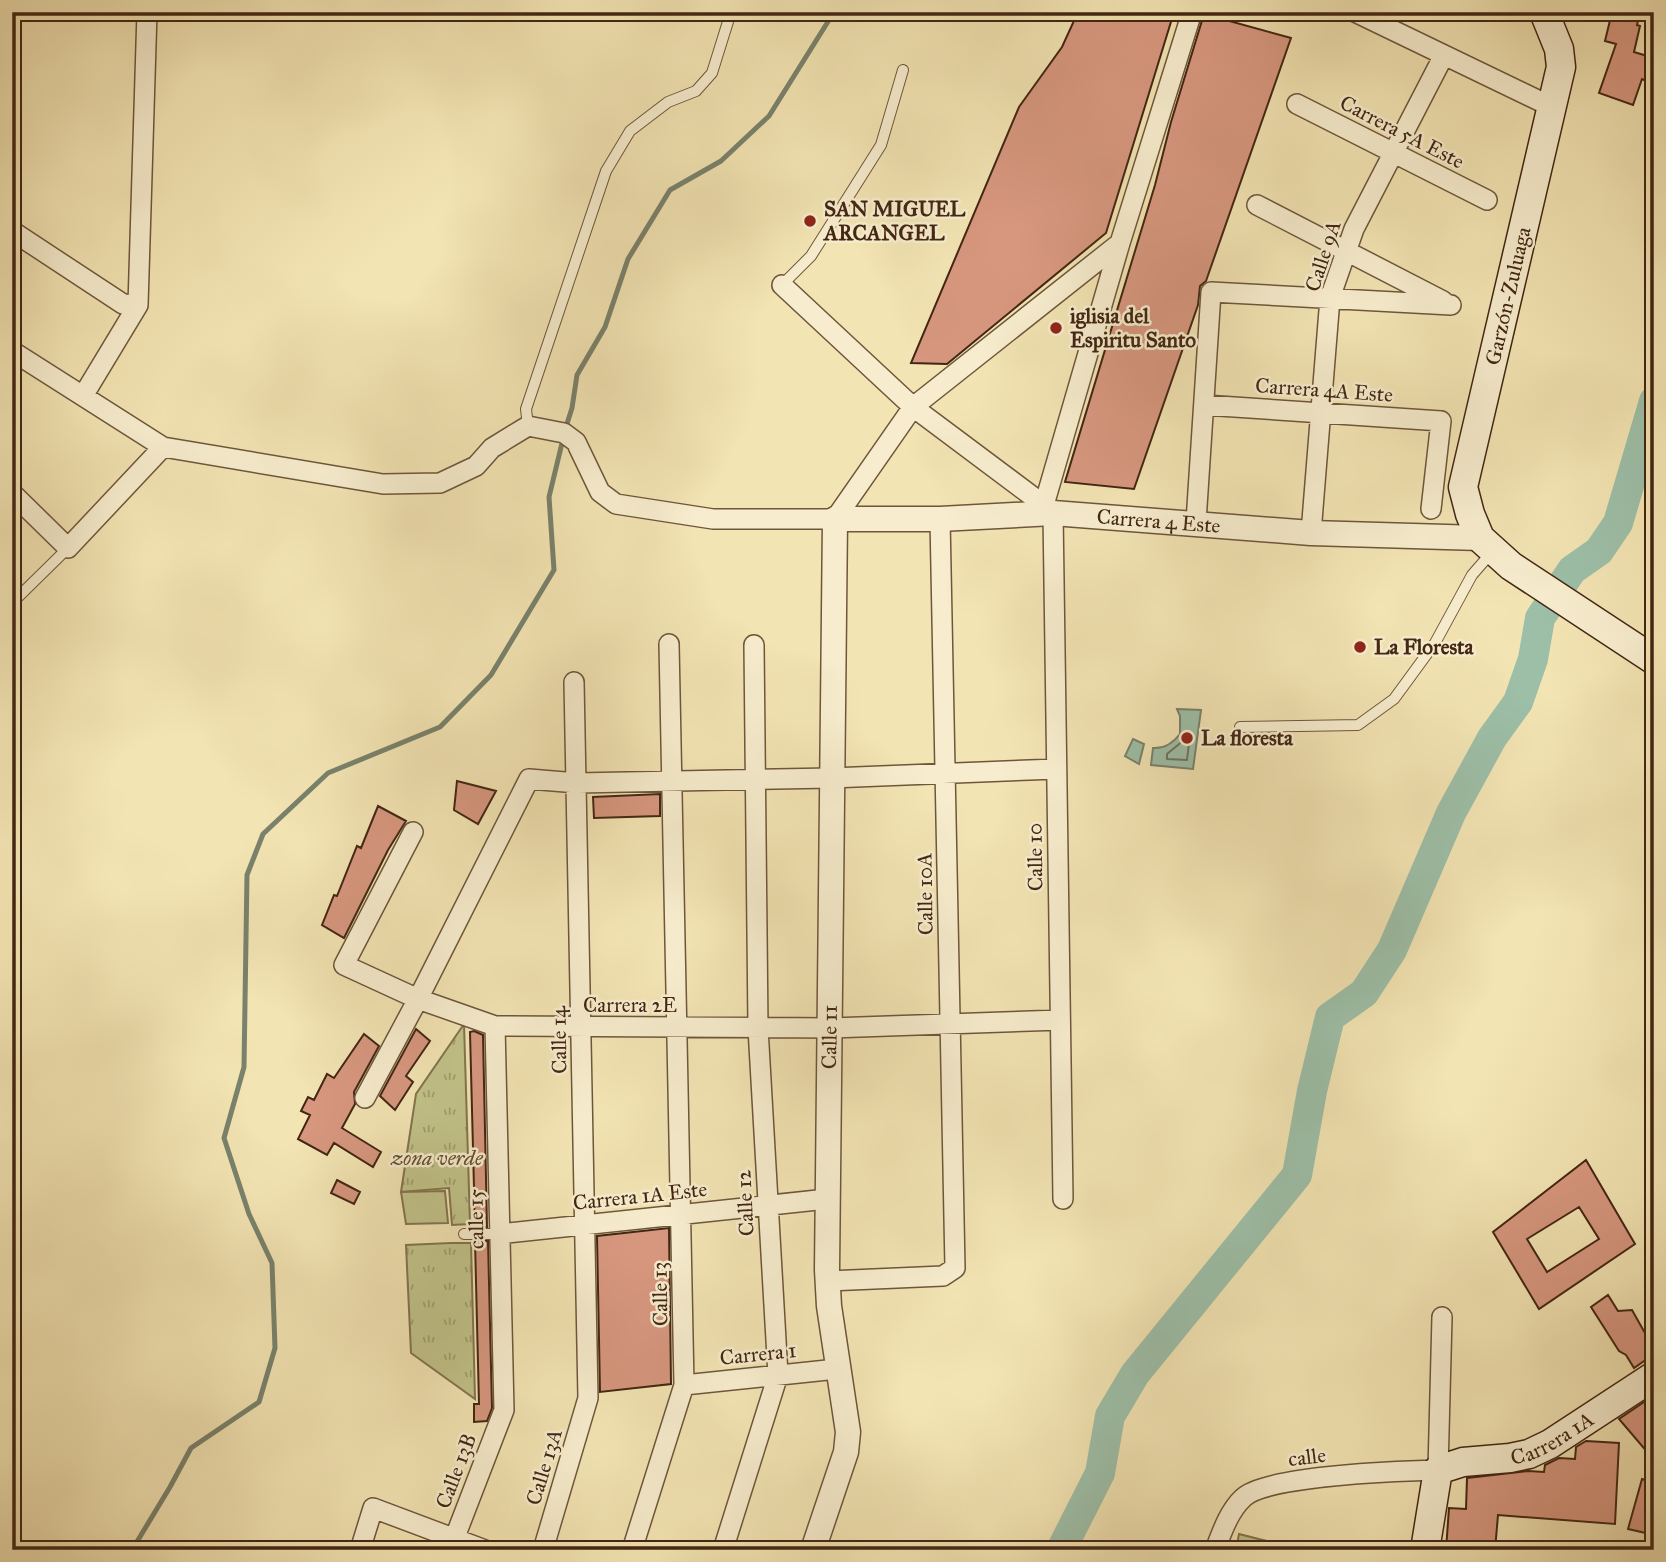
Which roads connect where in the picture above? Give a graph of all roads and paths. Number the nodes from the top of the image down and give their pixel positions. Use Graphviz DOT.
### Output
graph roads {
  1 [pos="147,12"];
  2 [pos="731,12"];
  3 [pos="1192,12"];
  4 [pos="1355,12"];
  5 [pos="1544,12"];
  6 [pos="1444,55"];
  7 [pos="903,70"];
  8 [pos="1297,104"];
  9 [pos="1552,107"];
  10 [pos="1393,153"];
  11 [pos="1487,200"];
  12 [pos="1256,205"];
  13 [pos="12,231"];
  14 [pos="1120,243"];
  15 [pos="1348,252"];
  16 [pos="782,285"];
  17 [pos="1330,298"];
  18 [pos="138,305"];
  19 [pos="12,351"];
  20 [pos="83,396"];
  21 [pos="1203,405"];
  22 [pos="913,407"];
  23 [pos="1322,413"];
  24 [pos="528,426"];
  25 [pos="163,447"];
  26 [pos="12,493"];
  27 [pos="1049,509"];
  28 [pos="1431,509"];
  29 [pos="835,519"];
  30 [pos="940,519"];
  31 [pos="1196,523"];
  32 [pos="1311,533"];
  33 [pos="68,548"];
  34 [pos="1495,551"];
  35 [pos="12,603"];
  36 [pos="669,644"];
  37 [pos="754,645"];
  38 [pos="1654,660"];
  39 [pos="574,682"];
  40 [pos="1240,727"];
  41 [pos="1056,769"];
  42 [pos="945,774"];
  43 [pos="831,778"];
  44 [pos="755,779"];
  45 [pos="672,781"];
  46 [pos="577,783"];
  47 [pos="413,832"];
  48 [pos="418,999"];
  49 [pos="1060,1020"];
  50 [pos="950,1024"];
  51 [pos="495,1026"];
  52 [pos="582,1028"];
  53 [pos="677,1028"];
  54 [pos="758,1028"];
  55 [pos="831,1028"];
  56 [pos="365,1098"];
  57 [pos="827,1199"];
  58 [pos="1063,1199"];
  59 [pos="768,1205"];
  60 [pos="681,1215"];
  61 [pos="585,1225"];
  62 [pos="464,1234"];
  63 [pos="499,1234"];
  64 [pos="828,1281"];
  65 [pos="1441,1317"];
  66 [pos="837,1368"];
  67 [pos="778,1375"];
  68 [pos="1654,1376"];
  69 [pos="684,1385"];
  70 [pos="588,1398"];
  71 [pos="504,1410"];
  72 [pos="1438,1470"];
  73 [pos="452,1544"];
  74 [pos="360,1550"];
  75 [pos="485,1550"];
  76 [pos="543,1550"];
  77 [pos="632,1550"];
  78 [pos="723,1550"];
  79 [pos="813,1550"];
  80 [pos="1215,1550"];
  81 [pos="1425,1550"];
  1 -- 18 [label="street"];
  2 -- 24 [label="lane"];
  3 -- 14 [label="street, Calle 10"];
  4 -- 6 [label="street"];
  5 -- 9 [label="main road, Garzón-Zuluaga"];
  6 -- 9 [label="street"];
  6 -- 10 [label="street, Calle 9A"];
  7 -- 16 [label="lane"];
  8 -- 10 [label="street, Carrera 5A Este"];
  9 -- 34 [label="main road, Garzón-Zuluaga"];
  10 -- 11 [label="street, Carrera 5A Este"];
  10 -- 15 [label="street, Calle 9A"];
  12 -- 15 [label="street"];
  13 -- 18 [label="street"];
  14 -- 22 [label="street"];
  14 -- 27 [label="street, Calle 10"];
  15 -- 17 [label="street, Calle 9A"];
  15 -- 17 [label="street"];
  16 -- 22 [label="street"];
  17 -- 21 [label="street"];
  17 -- 23 [label="street, Calle 9A"];
  18 -- 20 [label="street"];
  19 -- 20 [label="street"];
  20 -- 25 [label="street"];
  21 -- 23 [label="street, Carrera 4A Este"];
  21 -- 31 [label="street"];
  22 -- 27 [label="street"];
  22 -- 29 [label="street"];
  23 -- 28 [label="street, Carrera 4A Este"];
  23 -- 32 [label="street, Calle 9A"];
  24 -- 25 [label="street"];
  24 -- 29 [label="street"];
  25 -- 33 [label="street"];
  26 -- 33 [label="street"];
  27 -- 30 [label="street, Carrera 4 Este"];
  27 -- 31 [label="street, Carrera 4 Este"];
  27 -- 41 [label="street, Calle 10"];
  29 -- 30 [label="street, Carrera 4 Este"];
  29 -- 43 [label="street, Calle 11"];
  30 -- 42 [label="street, Calle 10A"];
  31 -- 32 [label="street, Carrera 4 Este"];
  32 -- 34 [label="street, Carrera 4 Este"];
  33 -- 35 [label="lane"];
  34 -- 38 [label="main road"];
  34 -- 40 [label="lane"];
  36 -- 45 [label="street, Calle 13"];
  37 -- 44 [label="street, Calle 12"];
  39 -- 46 [label="street, Calle 14"];
  41 -- 42 [label="street"];
  41 -- 49 [label="street, Calle 10"];
  42 -- 43 [label="street"];
  42 -- 50 [label="street, Calle 10A"];
  43 -- 44 [label="street"];
  43 -- 55 [label="street, Calle 11"];
  44 -- 45 [label="street"];
  44 -- 54 [label="street, Calle 12"];
  45 -- 46 [label="street"];
  45 -- 53 [label="street, Calle 13"];
  46 -- 48 [label="street"];
  46 -- 52 [label="street, Calle 14"];
  47 -- 48 [label="street, Carrera 2E"];
  48 -- 51 [label="street, Carrera 2E"];
  48 -- 56 [label="street"];
  49 -- 50 [label="street, Carrera 2E"];
  49 -- 58 [label="street, Calle 10"];
  50 -- 55 [label="street, Carrera 2E"];
  50 -- 64 [label="street, Calle 10A"];
  51 -- 52 [label="street, Carrera 2E"];
  51 -- 63 [label="street, calle 15"];
  52 -- 53 [label="street, Carrera 2E"];
  52 -- 61 [label="street, Calle 14"];
  53 -- 54 [label="street, Carrera 2E"];
  53 -- 60 [label="street, Calle 13"];
  54 -- 55 [label="street, Carrera 2E"];
  54 -- 59 [label="street, Calle 12"];
  55 -- 57 [label="street, Calle 11"];
  57 -- 59 [label="street, Carrera 1A Este"];
  57 -- 64 [label="street, Calle 11"];
  59 -- 60 [label="street, Carrera 1A Este"];
  59 -- 67 [label="street, Calle 12"];
  60 -- 61 [label="street, Carrera 1A Este"];
  60 -- 69 [label="street, Calle 13"];
  61 -- 63 [label="street, Carrera 1A Este"];
  61 -- 70 [label="street, Calle 14"];
  62 -- 63 [label="lane"];
  63 -- 71 [label="street, calle 15"];
  64 -- 66 [label="street, Calle 11"];
  65 -- 72 [label="street"];
  66 -- 67 [label="street, Carrera 1"];
  66 -- 79 [label="street, Calle 11"];
  67 -- 69 [label="street, Carrera 1"];
  67 -- 78 [label="street"];
  68 -- 72 [label="main road, Carrera 1A"];
  69 -- 77 [label="street, Calle 13"];
  70 -- 76 [label="street, Calle 13A"];
  71 -- 73 [label="street, Calle 13B"];
  72 -- 80 [label="street, calle"];
  72 -- 81 [label="main road"];
  73 -- 74 [label="street"];
  73 -- 75 [label="street"];
}
